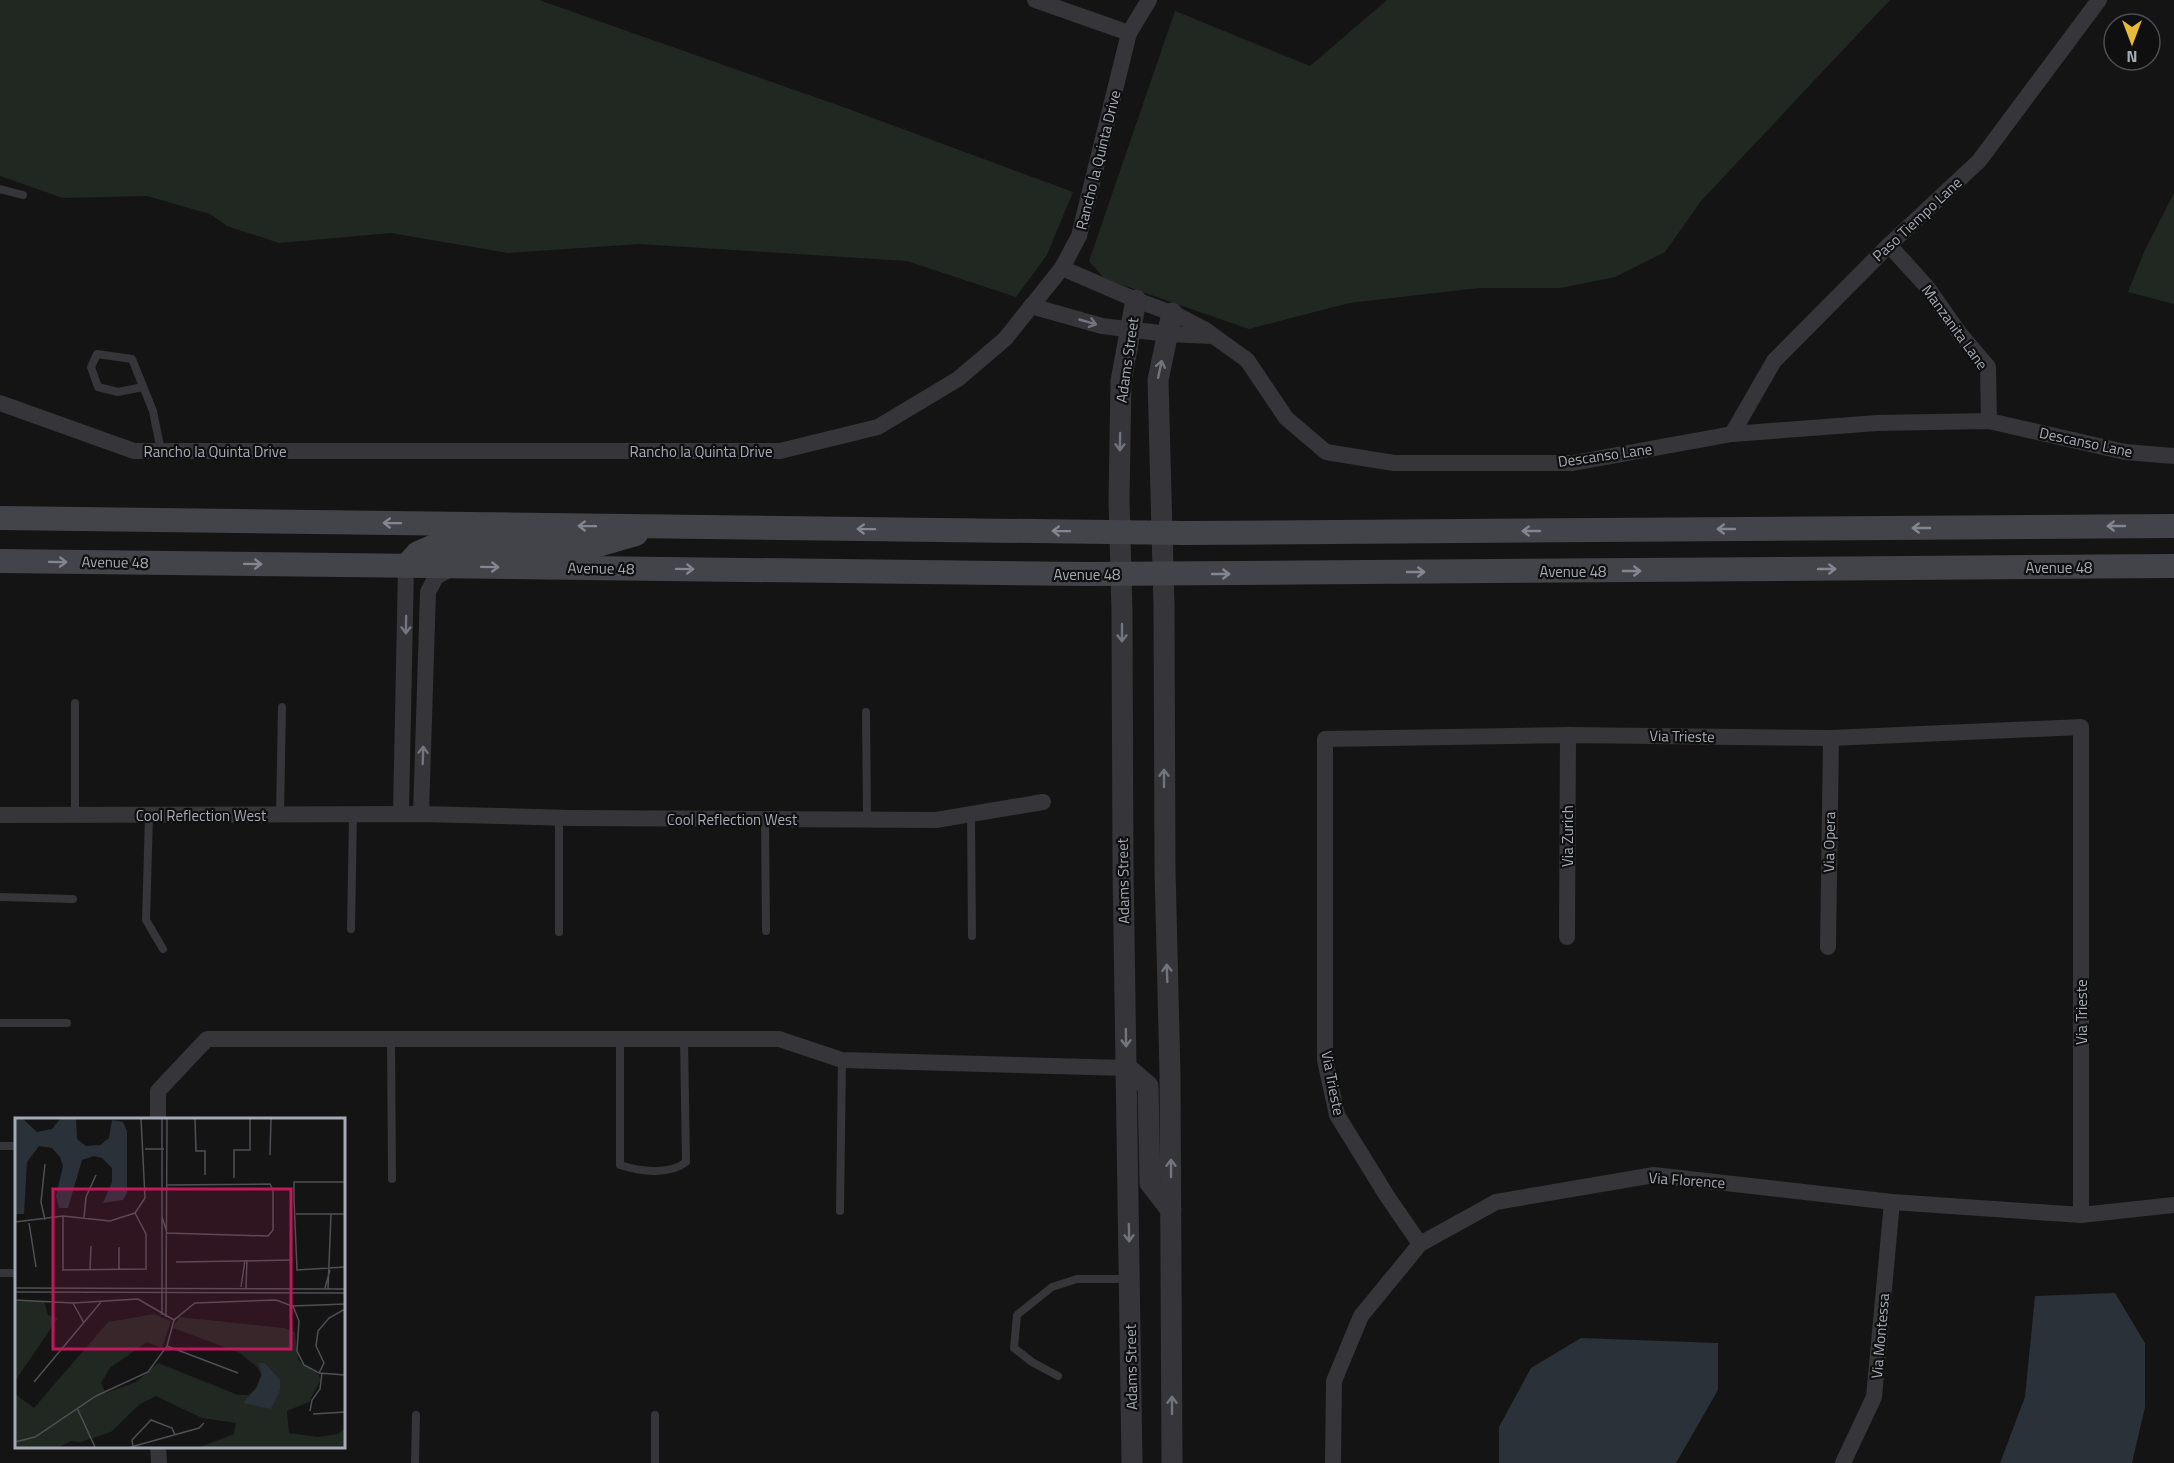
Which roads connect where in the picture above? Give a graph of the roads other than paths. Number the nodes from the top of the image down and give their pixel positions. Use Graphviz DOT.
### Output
graph roads {
  1 [pos="1035,0"];
  2 [pos="1149,0"];
  3 [pos="2099,0"];
  4 [pos="1128,33"];
  5 [pos="0,189"];
  6 [pos="23,195"];
  7 [pos="1889,245"];
  8 [pos="1062,268"];
  9 [pos="1136,300"];
  10 [pos="1031,306"];
  11 [pos="1170,323"];
  12 [pos="1130,330"];
  13 [pos="143,387"];
  14 [pos="0,403"];
  15 [pos="1989,421"];
  16 [pos="1732,434"];
  17 [pos="161,451"];
  18 [pos="2174,456"];
  19 [pos="0,518"];
  20 [pos="2174,526"];
  21 [pos="661,527"];
  22 [pos="1120,532"];
  23 [pos="1161,532"];
  24 [pos="0,561"];
  25 [pos="406,566"];
  26 [pos="2174,566"];
  27 [pos="453,567"];
  28 [pos="1121,574"];
  29 [pos="1163,574"];
  30 [pos="75,703"];
  31 [pos="282,707"];
  32 [pos="867,712"];
  33 [pos="1568,735"];
  34 [pos="1831,738"];
  35 [pos="1043,802"];
  36 [pos="280,814"];
  37 [pos="353,814"];
  38 [pos="401,814"];
  39 [pos="421,814"];
  40 [pos="971,814"];
  41 [pos="0,815"];
  42 [pos="75,815"];
  43 [pos="149,815"];
  44 [pos="560,818"];
  45 [pos="765,819"];
  46 [pos="867,820"];
  47 [pos="0,897"];
  48 [pos="74,899"];
  49 [pos="351,929"];
  50 [pos="766,931"];
  51 [pos="560,932"];
  52 [pos="972,936"];
  53 [pos="1567,938"];
  54 [pos="1828,946"];
  55 [pos="164,948"];
  56 [pos="0,1023"];
  57 [pos="67,1023"];
  58 [pos="391,1039"];
  59 [pos="620,1039"];
  60 [pos="684,1039"];
  61 [pos="842,1060"];
  62 [pos="1126,1068"];
  63 [pos="158,1118"];
  64 [pos="392,1179"];
  65 [pos="1892,1202"];
  66 [pos="2174,1204"];
  67 [pos="1171,1210"];
  68 [pos="840,1211"];
  69 [pos="2081,1215"];
  70 [pos="1420,1244"];
  71 [pos="1129,1279"];
  72 [pos="1058,1376"];
  73 [pos="416,1414"];
  74 [pos="655,1415"];
  75 [pos="158,1448"];
  76 [pos="159,1463"];
  77 [pos="415,1463"];
  78 [pos="655,1463"];
  79 [pos="1132,1463"];
  80 [pos="1172,1463"];
  81 [pos="1333,1463"];
  82 [pos="1843,1463"];
  1 -- 4 [label="street"];
  2 -- 4 [label="street, Rancho la Quinta Drive"];
  3 -- 7 [label="street, Paso Tiempo Lane"];
  4 -- 8 [label="street, Rancho la Quinta Drive"];
  5 -- 6 [label="lane"];
  7 -- 15 [label="street, Manzanita Lane"];
  7 -- 16 [label="street, Paso Tiempo Lane"];
  8 -- 9 [label="street"];
  8 -- 10 [label="street, Rancho la Quinta Drive"];
  9 -- 11 [label="street"];
  9 -- 12 [label="street, Adams Street"];
  10 -- 12 [label="street, one-way"];
  10 -- 17 [label="street, Rancho la Quinta Drive"];
  11 -- 12 [label="street"];
  11 -- 16 [label="street, Descanso Lane"];
  23 -- 11 [label="street, one-way"];
  12 -- 22 [label="street, Adams Street, one-way"];
  13 -- 13 [label="lane"];
  13 -- 17 [label="lane"];
  14 -- 17 [label="street, Rancho la Quinta Drive"];
  15 -- 16 [label="street, Descanso Lane"];
  15 -- 18 [label="street, Descanso Lane"];
  21 -- 19 [label="main road, one-way"];
  20 -- 23 [label="main road, one-way"];
  22 -- 21 [label="main road, one-way"];
  21 -- 25 [label="main road"];
  22 -- 23 [label="main road"];
  22 -- 28 [label="street, Adams Street"];
  23 -- 29 [label="street"];
  24 -- 25 [label="main road, Avenue 48, one-way"];
  25 -- 27 [label="main road, Avenue 48"];
  25 -- 38 [label="street, one-way"];
  29 -- 26 [label="main road, Avenue 48, one-way"];
  27 -- 28 [label="main road, Avenue 48, one-way"];
  39 -- 27 [label="street, one-way"];
  28 -- 29 [label="main road, Avenue 48"];
  28 -- 62 [label="street, Adams Street, one-way"];
  67 -- 29 [label="street, one-way"];
  30 -- 42 [label="lane"];
  31 -- 36 [label="lane"];
  32 -- 46 [label="lane"];
  33 -- 34 [label="street, Via Trieste"];
  33 -- 53 [label="street, Via Zurich"];
  33 -- 70 [label="street, Via Trieste"];
  34 -- 54 [label="street, Via Opera"];
  34 -- 69 [label="street, Via Trieste"];
  35 -- 40 [label="street, Cool Reflection West"];
  36 -- 37 [label="street, Cool Reflection West"];
  36 -- 43 [label="street, Cool Reflection West"];
  37 -- 38 [label="street, Cool Reflection West"];
  37 -- 49 [label="lane"];
  38 -- 39 [label="street, Cool Reflection West"];
  39 -- 44 [label="street, Cool Reflection West"];
  40 -- 46 [label="street, Cool Reflection West"];
  40 -- 52 [label="lane"];
  41 -- 42 [label="street, Cool Reflection West"];
  42 -- 43 [label="street, Cool Reflection West"];
  43 -- 55 [label="lane"];
  44 -- 45 [label="street, Cool Reflection West"];
  44 -- 51 [label="lane"];
  45 -- 46 [label="street, Cool Reflection West"];
  45 -- 50 [label="lane"];
  47 -- 48 [label="lane"];
  56 -- 57 [label="lane"];
  58 -- 59 [label="street"];
  58 -- 63 [label="street"];
  58 -- 64 [label="lane"];
  59 -- 60 [label="street"];
  59 -- 60 [label="lane"];
  60 -- 61 [label="street"];
  61 -- 62 [label="street"];
  61 -- 68 [label="lane"];
  62 -- 67 [label="street"];
  62 -- 71 [label="street, Adams Street, one-way"];
  65 -- 69 [label="street, Via Florence"];
  65 -- 70 [label="street, Via Florence"];
  65 -- 82 [label="street, Via Montessa"];
  66 -- 69 [label="street, Via Florence"];
  80 -- 67 [label="street, one-way"];
  70 -- 81 [label="street, Via Florence"];
  71 -- 72 [label="lane"];
  71 -- 79 [label="street, Adams Street"];
  73 -- 77 [label="lane"];
  74 -- 78 [label="lane"];
  75 -- 76 [label="street"];
}
